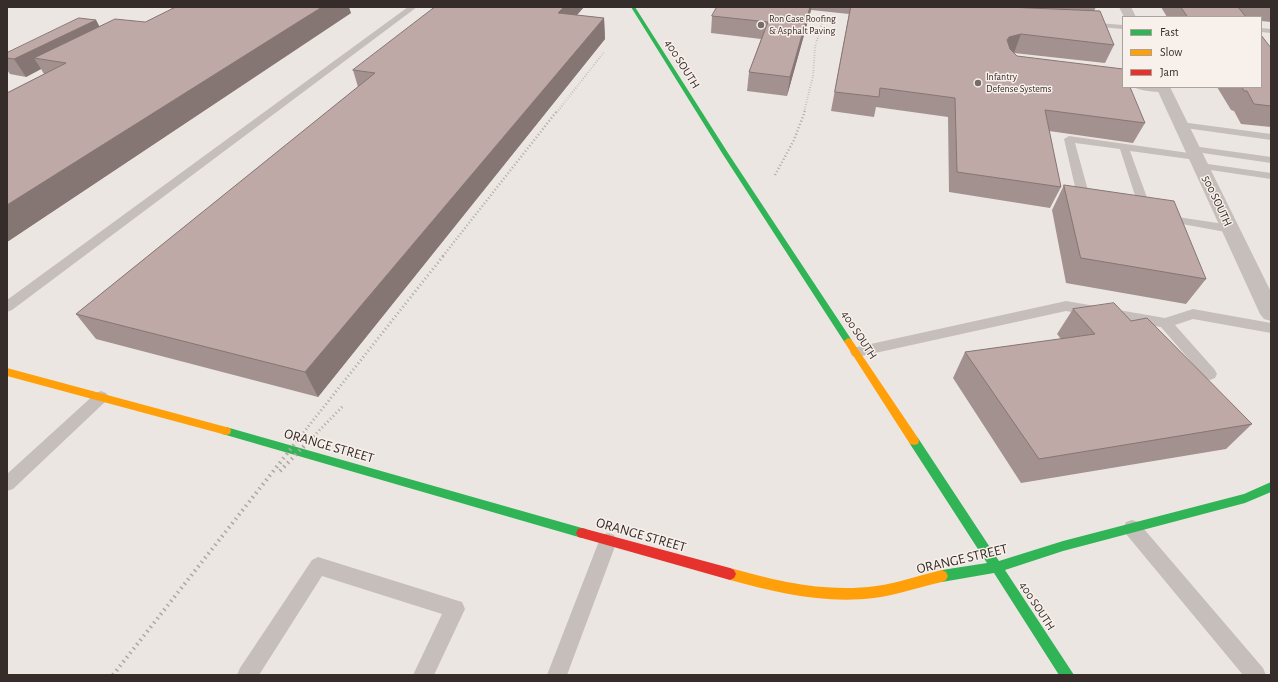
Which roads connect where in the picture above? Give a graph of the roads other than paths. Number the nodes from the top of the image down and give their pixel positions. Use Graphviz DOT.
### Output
graph roads {
  1 [pos="413,7"];
  2 [pos="633,7"];
  3 [pos="1125,7"];
  4 [pos="1130,16"];
  5 [pos="1079,23"];
  6 [pos="1122,27"];
  7 [pos="1152,88"];
  8 [pos="1164,89"];
  9 [pos="1181,125"];
  10 [pos="1271,137"];
  11 [pos="1124,147"];
  12 [pos="1197,157"];
  13 [pos="1271,160"];
  14 [pos="1271,176"];
  15 [pos="1100,207"];
  16 [pos="1132,212"];
  17 [pos="1147,215"];
  18 [pos="1230,229"];
  19 [pos="7,307"];
  20 [pos="1271,314"];
  21 [pos="1166,323"];
  22 [pos="1271,328"];
  23 [pos="857,352"];
  24 [pos="7,372"];
  25 [pos="1210,374"];
  26 [pos="101,397"];
  27 [pos="7,484"];
  28 [pos="1271,487"];
  29 [pos="1132,528"];
  30 [pos="608,541"];
  31 [pos="997,567"];
  32 [pos="247,675"];
  33 [pos="423,675"];
  34 [pos="557,675"];
  35 [pos="1067,675"];
  36 [pos="1256,675"];
  1 -- 19 [label="lane"];
  2 -- 23 [label="street, 400 SOUTH"];
  3 -- 4 [label="street"];
  5 -- 6 [label="lane"];
  7 -- 8 [label="lane"];
  8 -- 9 [label="street, 500 SOUTH"];
  9 -- 10 [label="lane"];
  9 -- 12 [label="street, 500 SOUTH"];
  11 -- 12 [label="lane"];
  11 -- 15 [label="lane"];
  11 -- 17 [label="lane"];
  12 -- 13 [label="lane"];
  12 -- 14 [label="lane"];
  12 -- 18 [label="street, 500 SOUTH"];
  16 -- 17 [label="lane"];
  17 -- 18 [label="lane"];
  18 -- 20 [label="street, 500 SOUTH"];
  21 -- 22 [label="lane"];
  21 -- 23 [label="lane"];
  21 -- 25 [label="lane"];
  23 -- 31 [label="street, 400 SOUTH"];
  24 -- 26 [label="street, ORANGE STREET"];
  26 -- 27 [label="lane"];
  26 -- 30 [label="street, ORANGE STREET"];
  28 -- 29 [label="street, ORANGE STREET"];
  29 -- 31 [label="street, ORANGE STREET"];
  29 -- 36 [label="lane"];
  30 -- 31 [label="street, ORANGE STREET"];
  30 -- 34 [label="lane"];
  31 -- 35 [label="street, 400 SOUTH"];
  32 -- 33 [label="lane"];
}
